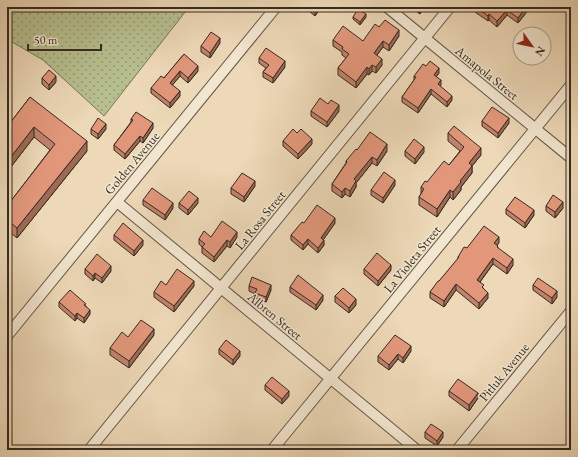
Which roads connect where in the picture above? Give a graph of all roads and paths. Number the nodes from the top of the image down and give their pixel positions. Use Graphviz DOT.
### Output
graph roads {
  1 [pos="276,7"];
  2 [pos="387,7"];
  3 [pos="450,7"];
  4 [pos="424,39"];
  5 [pos="571,85"];
  6 [pos="535,129"];
  7 [pos="571,158"];
  8 [pos="117,202"];
  9 [pos="221,288"];
  10 [pos="571,311"];
  11 [pos="7,336"];
  12 [pos="331,379"];
  13 [pos="89,450"];
  14 [pos="272,450"];
  15 [pos="417,450"];
  16 [pos="456,450"];
  1 -- 8 [label="street, Golden Avenue"];
  2 -- 4 [label="street, Amapola Street"];
  3 -- 4 [label="street, La Rosa Street"];
  4 -- 6 [label="street, Amapola Street"];
  4 -- 9 [label="street, La Rosa Street"];
  5 -- 6 [label="street, La Violeta Street"];
  6 -- 7 [label="street, Amapola Street"];
  6 -- 12 [label="street, La Violeta Street"];
  8 -- 9 [label="street, Albren Street"];
  8 -- 11 [label="street, Golden Avenue"];
  9 -- 12 [label="street, Albren Street"];
  9 -- 13 [label="street, La Rosa Street"];
  10 -- 16 [label="street, Pitluk Avenue"];
  12 -- 14 [label="street, La Violeta Street"];
  12 -- 15 [label="street, Albren Street"];
}
